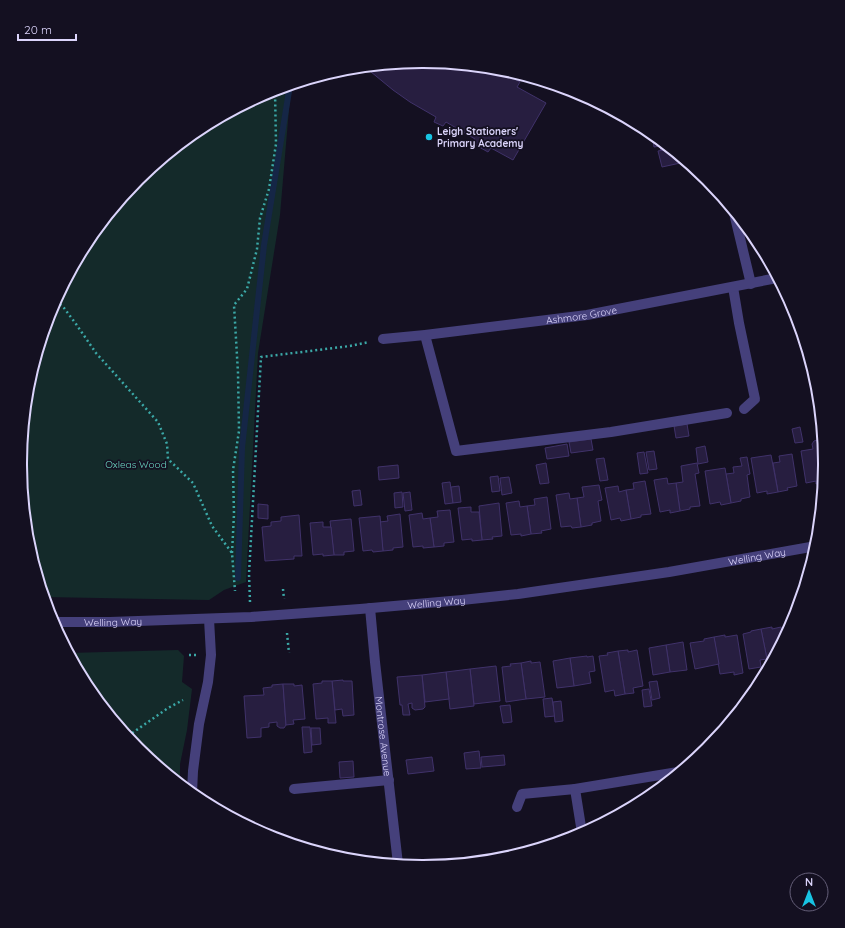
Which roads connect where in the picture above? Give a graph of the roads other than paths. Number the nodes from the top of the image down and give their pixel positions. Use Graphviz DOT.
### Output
graph roads {
  1 [pos="737,224"];
  2 [pos="772,279"];
  3 [pos="751,284"];
  4 [pos="733,287"];
  5 [pos="425,335"];
  6 [pos="383,339"];
  7 [pos="744,409"];
  8 [pos="727,413"];
  9 [pos="809,547"];
  10 [pos="370,608"];
  11 [pos="209,619"];
  12 [pos="60,622"];
  13 [pos="668,774"];
  14 [pos="389,780"];
  15 [pos="192,785"];
  16 [pos="294,789"];
  17 [pos="575,789"];
  18 [pos="517,807"];
  19 [pos="581,826"];
  20 [pos="397,859"];
  1 -- 3 [label="street"];
  2 -- 3 [label="street, Ashmore Grove"];
  3 -- 4 [label="street, Ashmore Grove"];
  4 -- 5 [label="street, Ashmore Grove"];
  4 -- 7 [label="street"];
  5 -- 6 [label="street, Ashmore Grove"];
  5 -- 8 [label="street"];
  9 -- 10 [label="street, Welling Way"];
  10 -- 11 [label="street, Welling Way"];
  10 -- 14 [label="street, Montrose Avenue"];
  11 -- 12 [label="street, Welling Way"];
  11 -- 15 [label="street"];
  13 -- 17 [label="street"];
  14 -- 16 [label="street"];
  14 -- 20 [label="street, Montrose Avenue"];
  17 -- 18 [label="street"];
  17 -- 19 [label="street"];
}
